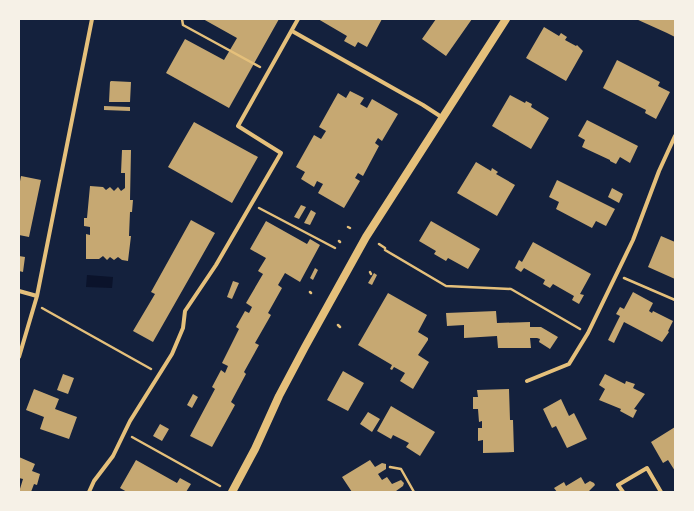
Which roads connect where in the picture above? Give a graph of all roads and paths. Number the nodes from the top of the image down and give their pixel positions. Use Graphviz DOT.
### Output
graph roads {
  1 [pos="92,19"];
  2 [pos="182,19"];
  3 [pos="298,19"];
  4 [pos="506,19"];
  5 [pos="292,31"];
  6 [pos="256,65"];
  7 [pos="443,118"];
  8 [pos="675,136"];
  9 [pos="252,204"];
  10 [pos="378,244"];
  11 [pos="334,248"];
  12 [pos="618,275"];
  13 [pos="19,291"];
  14 [pos="37,296"];
  15 [pos="675,300"];
  16 [pos="35,304"];
  17 [pos="588,333"];
  18 [pos="19,357"];
  19 [pos="159,373"];
  20 [pos="527,381"];
  21 [pos="125,432"];
  22 [pos="390,467"];
  23 [pos="220,486"];
  24 [pos="89,492"];
  25 [pos="232,492"];
  26 [pos="414,492"];
  27 [pos="623,492"];
  28 [pos="661,492"];
  1 -- 14 [label="street"];
  2 -- 6 [label="path"];
  3 -- 5 [label="street"];
  4 -- 7 [label="main road"];
  5 -- 7 [label="street"];
  5 -- 9 [label="street"];
  7 -- 25 [label="main road"];
  8 -- 12 [label="street"];
  9 -- 11 [label="path"];
  9 -- 19 [label="street"];
  10 -- 17 [label="path"];
  12 -- 15 [label="path"];
  12 -- 17 [label="street"];
  13 -- 14 [label="street"];
  14 -- 16 [label="street"];
  16 -- 18 [label="street"];
  16 -- 19 [label="path"];
  17 -- 20 [label="street"];
  19 -- 21 [label="street"];
  21 -- 23 [label="path"];
  21 -- 24 [label="street"];
  22 -- 26 [label="path"];
  27 -- 28 [label="street"];
}
